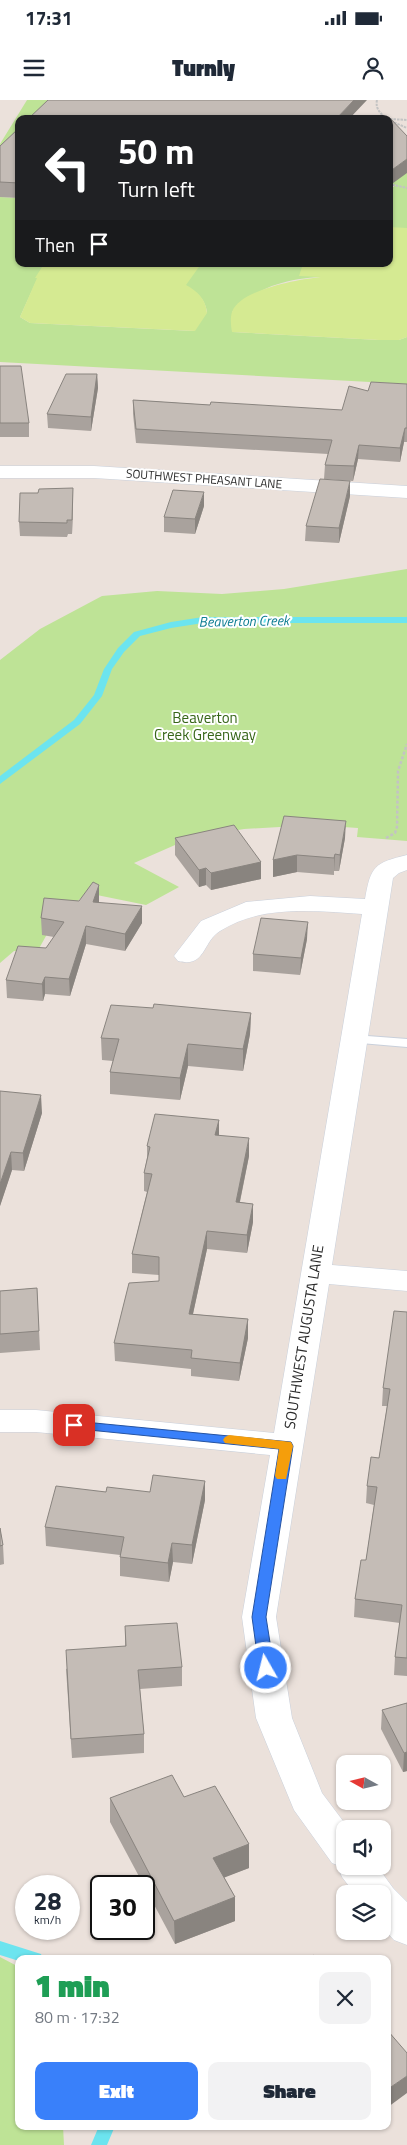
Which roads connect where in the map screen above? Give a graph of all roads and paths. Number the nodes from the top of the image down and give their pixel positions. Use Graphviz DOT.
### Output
graph roads {
  1 [pos="377,100"];
  2 [pos="384,115"];
  3 [pos="393,119"];
  4 [pos="407,120"];
  5 [pos="393,121"];
  6 [pos="407,128"];
  7 [pos="393,185"];
  8 [pos="407,188"];
  9 [pos="0,472"];
  10 [pos="407,492"];
  11 [pos="407,744"];
  12 [pos="388,838"];
  13 [pos="398,865"];
  14 [pos="376,907"];
  15 [pos="187,956"];
  16 [pos="354,1039"];
  17 [pos="407,1043"];
  18 [pos="315,1273"];
  19 [pos="407,1281"];
  20 [pos="0,1421"];
  21 [pos="286,1446"];
  22 [pos="336,1840"];
  23 [pos="362,1875"];
  24 [pos="370,1885"];
  25 [pos="391,1910"];
  26 [pos="407,1929"];
  1 -- 2 [label="path"];
  3 -- 4 [label="path"];
  5 -- 6 [label="path"];
  7 -- 8 [label="path"];
  9 -- 10 [label="street, SOUTHWEST PHEASANT LANE"];
  11 -- 12 [label="path"];
  13 -- 14 [label="street, SOUTHWEST AUGUSTA LANE"];
  14 -- 15 [label="street"];
  14 -- 16 [label="street, SOUTHWEST AUGUSTA LANE"];
  16 -- 17 [label="lane"];
  16 -- 18 [label="street, SOUTHWEST AUGUSTA LANE"];
  18 -- 19 [label="street"];
  18 -- 21 [label="street, SOUTHWEST AUGUSTA LANE"];
  20 -- 21 [label="street"];
  21 -- 22 [label="street, SOUTHWEST AUGUSTA LANE"];
  23 -- 24 [label="street"];
  25 -- 26 [label="street"];
}
